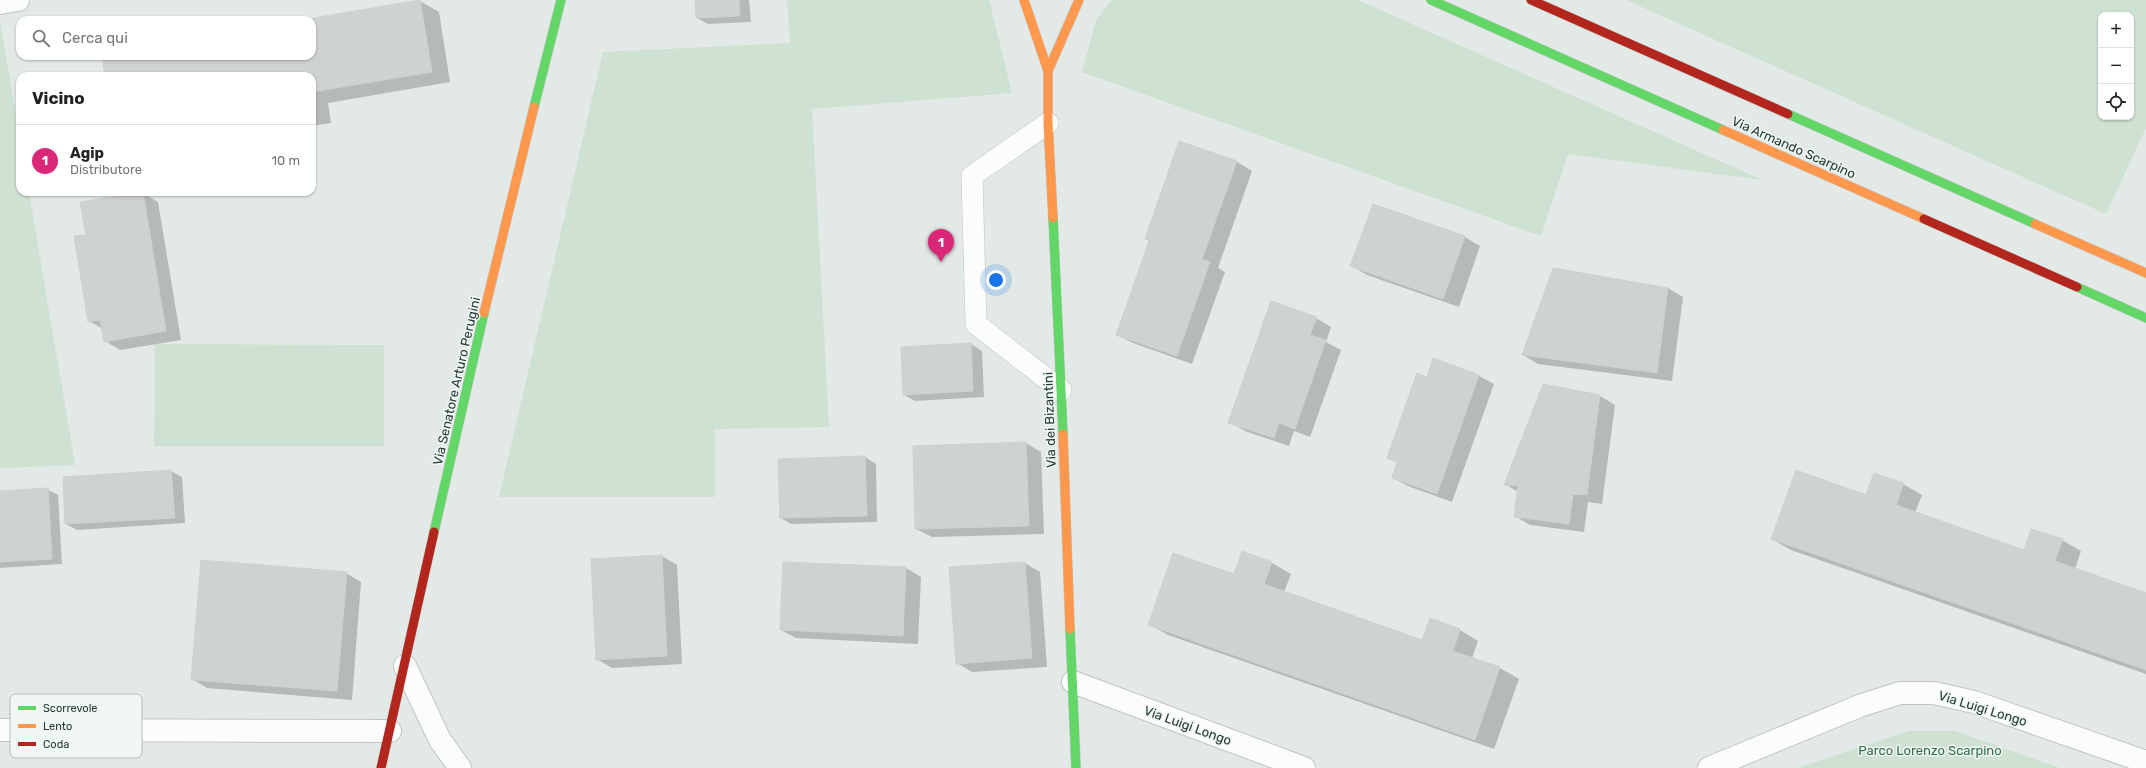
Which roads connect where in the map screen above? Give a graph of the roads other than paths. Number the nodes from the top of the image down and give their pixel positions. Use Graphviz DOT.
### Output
graph roads {
  1 [pos="18,0"];
  2 [pos="561,0"];
  3 [pos="1024,0"];
  4 [pos="1078,0"];
  5 [pos="1431,0"];
  6 [pos="1531,0"];
  7 [pos="0,3"];
  8 [pos="1048,71"];
  9 [pos="1048,123"];
  10 [pos="2146,273"];
  11 [pos="2146,318"];
  12 [pos="1061,390"];
  13 [pos="405,666"];
  14 [pos="1073,682"];
  15 [pos="0,730"];
  16 [pos="10,730"];
  17 [pos="142,730"];
  18 [pos="390,731"];
  19 [pos="2146,762"];
  20 [pos="381,768"];
  21 [pos="460,768"];
  22 [pos="1076,768"];
  23 [pos="1304,768"];
  24 [pos="1709,768"];
  1 -- 7 [label="street"];
  2 -- 13 [label="street, Via Senatore Arturo Perugini"];
  3 -- 8 [label="street, Via dei Bizantini"];
  4 -- 8 [label="street, Via dei Bizantini"];
  5 -- 11 [label="street, Via Armando Scarpino"];
  6 -- 10 [label="street"];
  8 -- 9 [label="street, Via dei Bizantini"];
  9 -- 12 [label="street, Via dei Bizantini"];
  9 -- 12 [label="lane"];
  12 -- 14 [label="street, Via dei Bizantini"];
  13 -- 18 [label="street, Via Senatore Arturo Perugini"];
  13 -- 21 [label="street"];
  14 -- 22 [label="street, Via dei Bizantini"];
  14 -- 23 [label="street, Via Luigi Longo"];
  15 -- 16 [label="street"];
  17 -- 18 [label="street"];
  18 -- 20 [label="street, Via Senatore Arturo Perugini"];
  19 -- 24 [label="street, Via Luigi Longo"];
}
